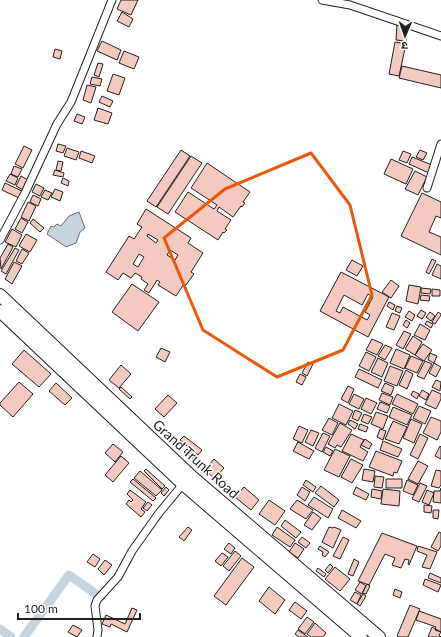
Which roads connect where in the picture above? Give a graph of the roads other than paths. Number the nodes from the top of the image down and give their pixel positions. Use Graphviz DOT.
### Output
graph roads {
  1 [pos="112,0"];
  2 [pos="322,0"];
  3 [pos="441,36"];
  4 [pos="441,144"];
  5 [pos="427,188"];
  6 [pos="0,240"];
  7 [pos="0,295"];
  8 [pos="0,310"];
  9 [pos="81,380"];
  10 [pos="158,453"];
  11 [pos="183,484"];
  12 [pos="284,563"];
  13 [pos="348,618"];
  14 [pos="97,637"];
  15 [pos="361,637"];
  16 [pos="379,637"];
  1 -- 6 [label="street"];
  2 -- 3 [label="street"];
  4 -- 5 [label="street"];
  7 -- 9 [label="highway, Grand Trunk Road"];
  8 -- 9 [label="highway, Grand Trunk Road"];
  9 -- 10 [label="highway, Grand Trunk Road"];
  10 -- 11 [label="highway, Grand Trunk Road"];
  10 -- 12 [label="highway, Grand Trunk Road"];
  11 -- 12 [label="highway, Grand Trunk Road"];
  11 -- 14 [label="street"];
  12 -- 13 [label="highway, Grand Trunk Road"];
  13 -- 15 [label="highway, Grand Trunk Road"];
  13 -- 16 [label="highway, Grand Trunk Road"];
}
